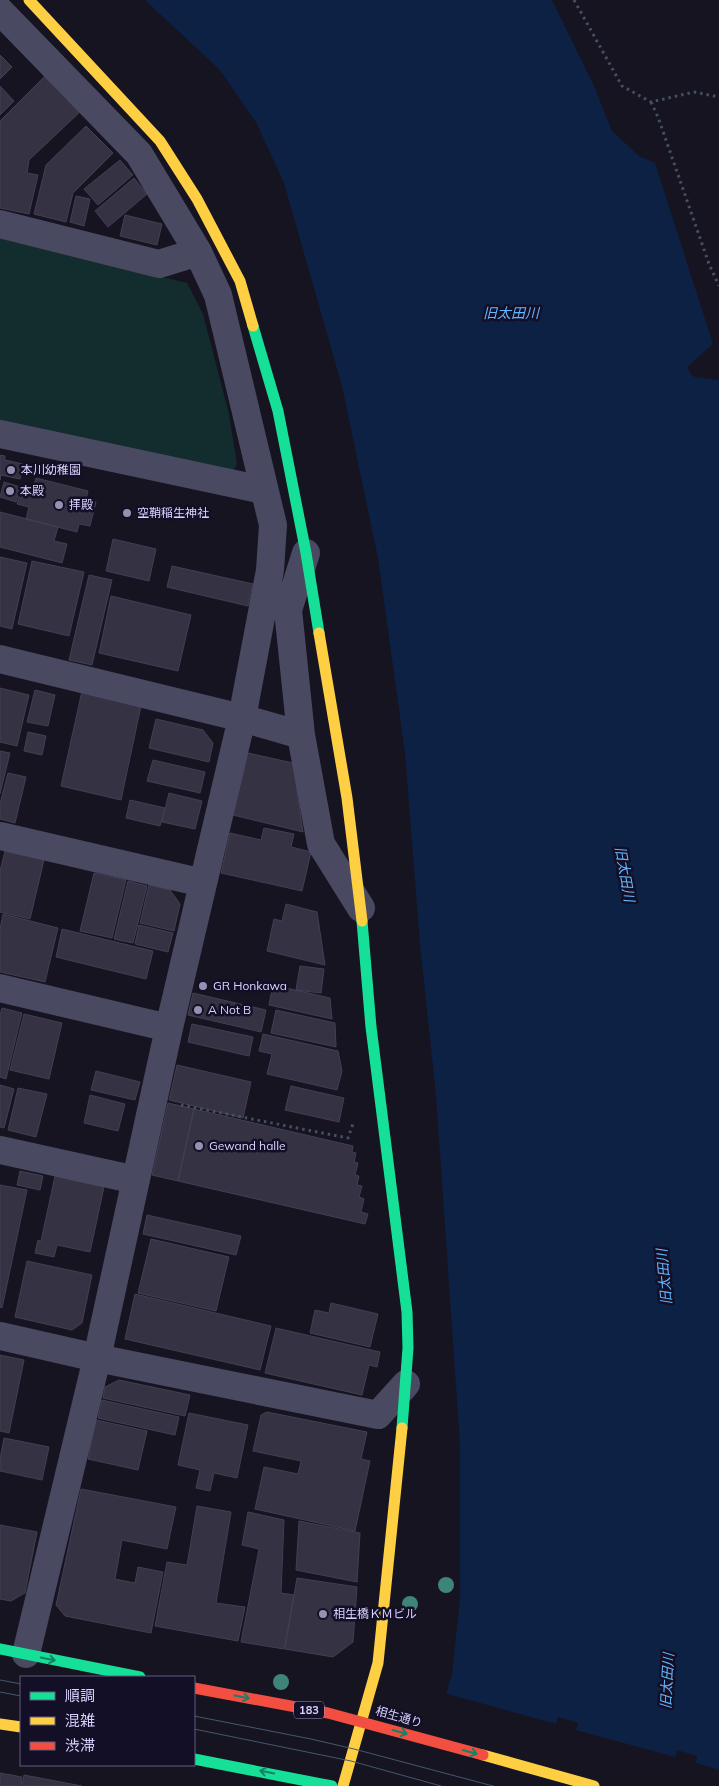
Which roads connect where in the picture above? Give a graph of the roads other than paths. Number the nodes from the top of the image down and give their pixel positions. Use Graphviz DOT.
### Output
graph roads {
  1 [pos="29,0"];
  2 [pos="0,11"];
  3 [pos="0,224"];
  4 [pos="198,252"];
  5 [pos="0,434"];
  6 [pos="263,490"];
  7 [pos="306,553"];
  8 [pos="0,659"];
  9 [pos="242,718"];
  10 [pos="301,735"];
  11 [pos="0,836"];
  12 [pos="202,883"];
  13 [pos="361,908"];
  14 [pos="0,988"];
  15 [pos="169,1028"];
  16 [pos="0,1150"];
  17 [pos="136,1180"];
  18 [pos="0,1336"];
  19 [pos="97,1358"];
  20 [pos="406,1384"];
  21 [pos="13,1652"];
  22 [pos="135,1676"];
  23 [pos="195,1688"];
  24 [pos="362,1721"];
  25 [pos="0,1724"];
  26 [pos="20,1727"];
  27 [pos="195,1759"];
  28 [pos="332,1786"];
  29 [pos="343,1786"];
  30 [pos="594,1786"];
  1 -- 7 [label="main road"];
  2 -- 4 [label="street"];
  3 -- 4 [label="street"];
  4 -- 6 [label="street"];
  5 -- 6 [label="street"];
  6 -- 9 [label="street"];
  7 -- 10 [label="street"];
  7 -- 13 [label="main road"];
  8 -- 9 [label="street"];
  9 -- 10 [label="street"];
  9 -- 12 [label="street"];
  10 -- 13 [label="street"];
  11 -- 12 [label="street"];
  12 -- 15 [label="street"];
  13 -- 20 [label="main road"];
  14 -- 15 [label="street"];
  15 -- 17 [label="street"];
  16 -- 17 [label="street"];
  17 -- 19 [label="street"];
  18 -- 19 [label="street"];
  19 -- 20 [label="street"];
  19 -- 21 [label="street"];
  20 -- 24 [label="main road"];
  21 -- 22 [label="main road, one-way"];
  23 -- 24 [label="main road, 相生通り / 183, one-way"];
  24 -- 29 [label="main road"];
  24 -- 30 [label="main road, 相生通り / 183, one-way"];
  25 -- 26 [label="main road"];
  28 -- 27 [label="main road, one-way"];
}
